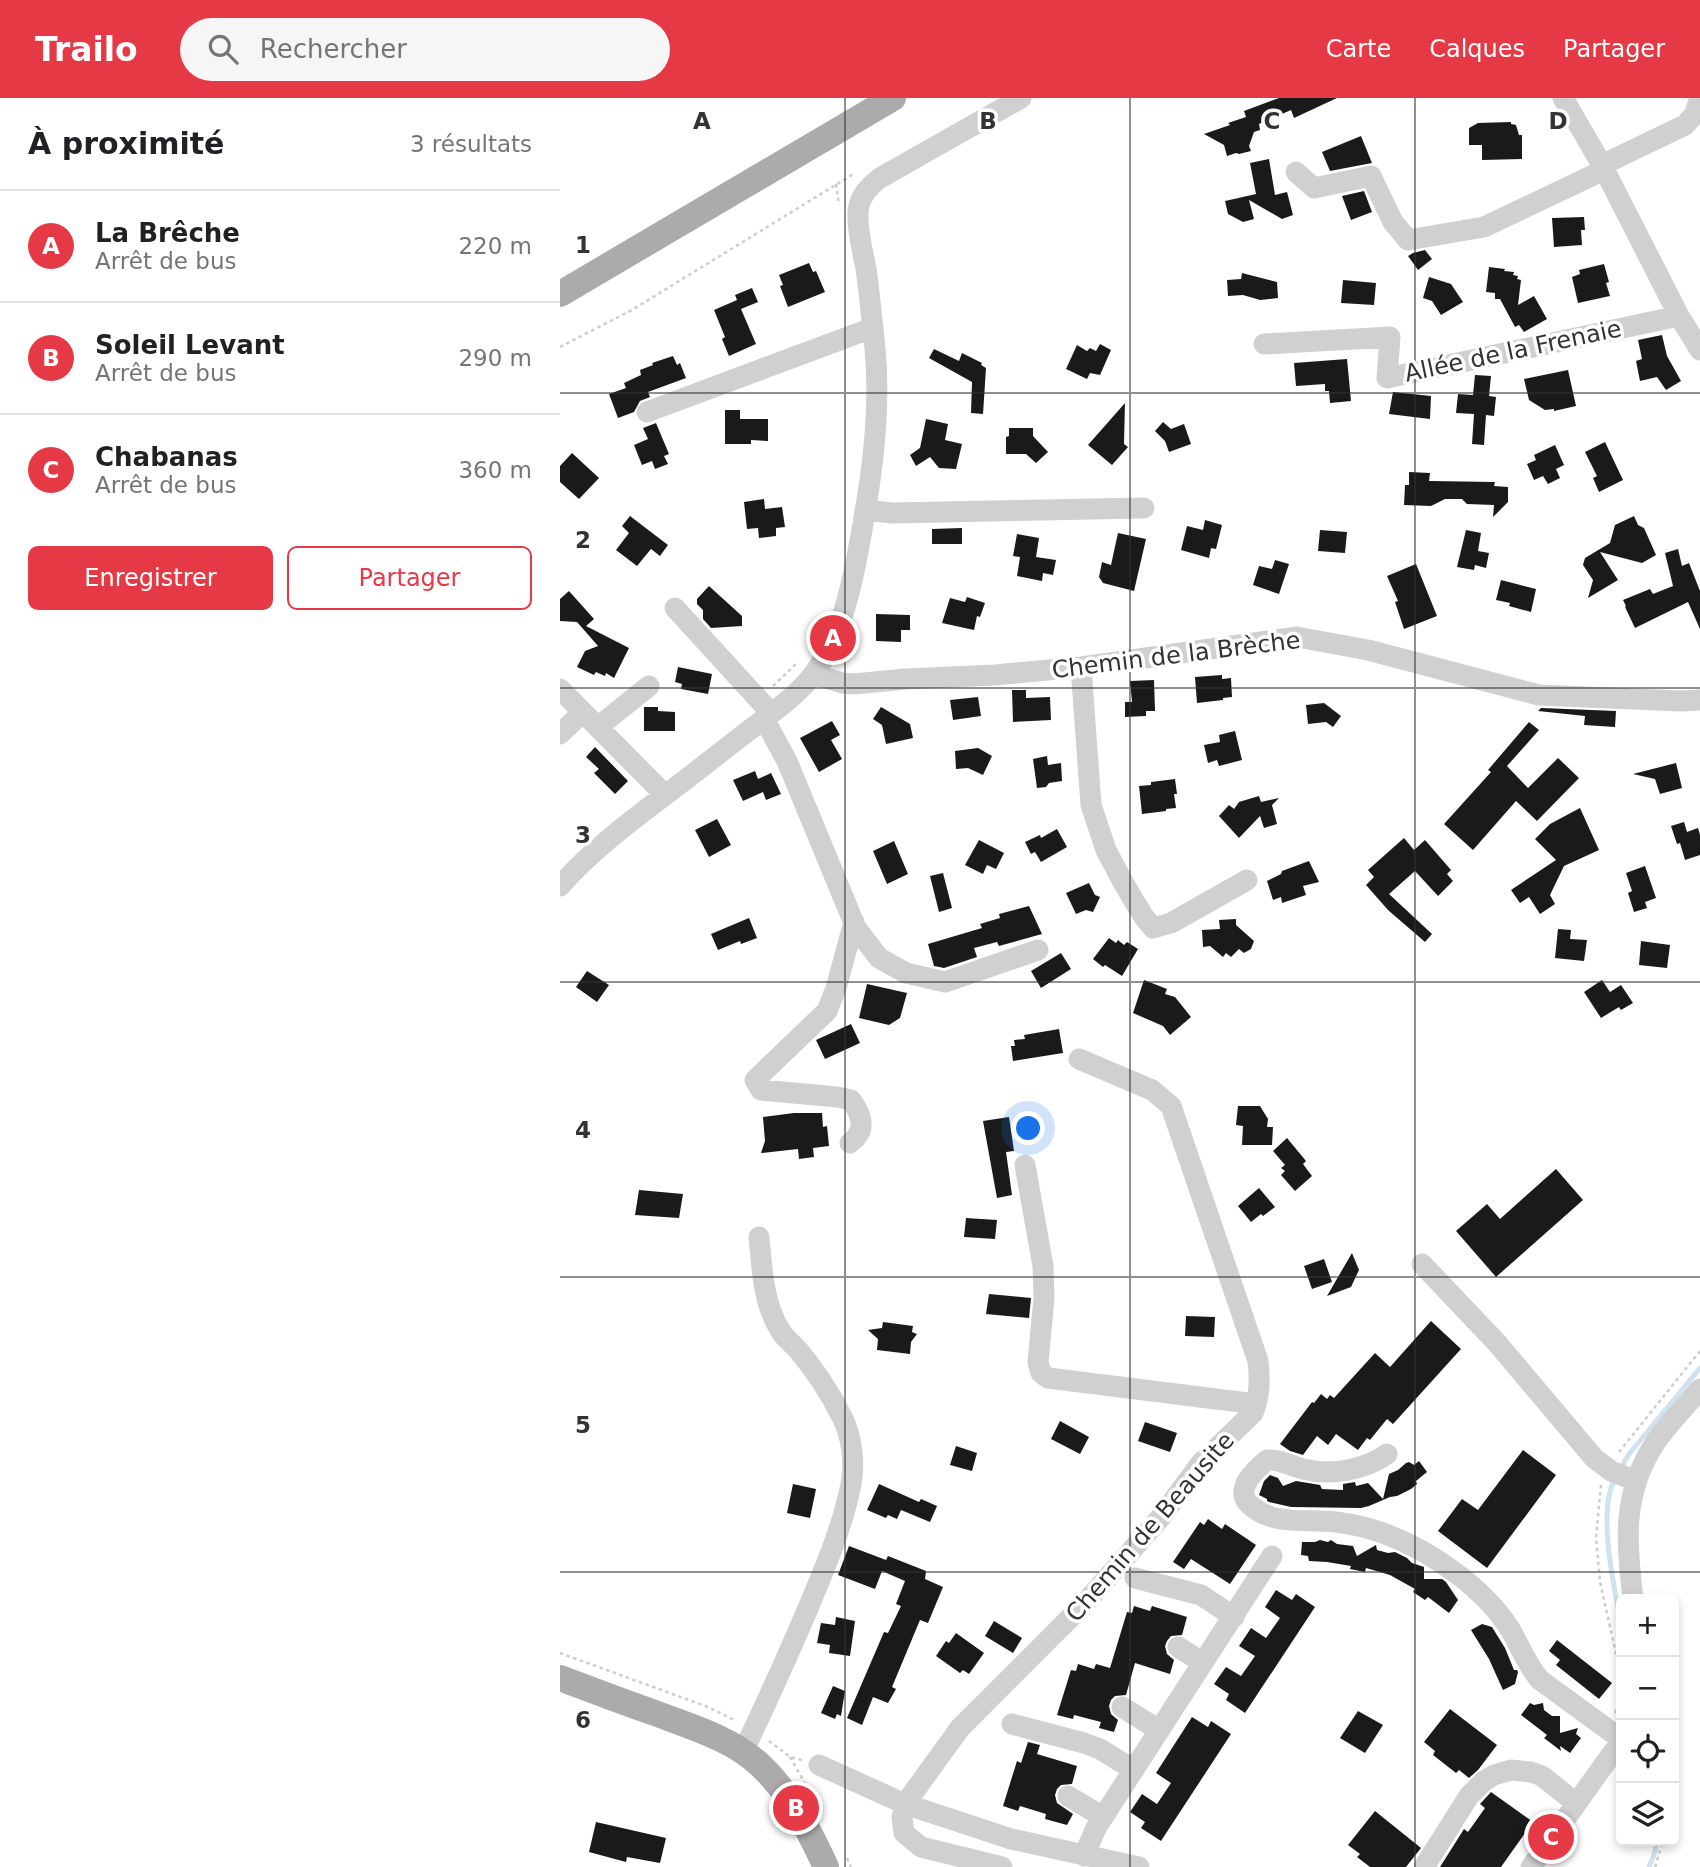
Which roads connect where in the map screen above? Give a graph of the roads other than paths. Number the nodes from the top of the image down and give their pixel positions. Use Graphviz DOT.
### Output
graph roads {
  1 [pos="894,98"];
  2 [pos="1021,98"];
  3 [pos="1563,98"];
  4 [pos="1700,98"];
  5 [pos="1603,167"];
  6 [pos="1296,172"];
  7 [pos="560,294"];
  8 [pos="1688,319"];
  9 [pos="872,328"];
  10 [pos="1264,344"];
  11 [pos="1700,350"];
  12 [pos="647,412"];
  13 [pos="1144,508"];
  14 [pos="865,510"];
  15 [pos="675,608"];
  16 [pos="807,667"];
  17 [pos="1081,667"];
  18 [pos="649,686"];
  19 [pos="560,689"];
  20 [pos="1700,700"];
  21 [pos="764,710"];
  22 [pos="583,712"];
  23 [pos="598,727"];
  24 [pos="560,734"];
  25 [pos="665,795"];
  26 [pos="1247,880"];
  27 [pos="560,886"];
  28 [pos="854,922"];
  29 [pos="1038,950"];
  30 [pos="1079,1059"];
  31 [pos="850,1143"];
  32 [pos="1025,1165"];
  33 [pos="759,1237"];
  34 [pos="1422,1264"];
  35 [pos="1700,1389"];
  36 [pos="1256,1404"];
  37 [pos="1387,1454"];
  38 [pos="1620,1474"];
  39 [pos="1272,1556"];
  40 [pos="1135,1578"];
  41 [pos="1633,1594"];
  42 [pos="1234,1616"];
  43 [pos="1178,1647"];
  44 [pos="1202,1662"];
  45 [pos="560,1678"];
  46 [pos="1122,1707"];
  47 [pos="1012,1724"];
  48 [pos="1159,1730"];
  49 [pos="1616,1736"];
  50 [pos="749,1741"];
  51 [pos="1616,1747"];
  52 [pos="819,1765"];
  53 [pos="1134,1770"];
  54 [pos="1068,1796"];
  55 [pos="1576,1803"];
  56 [pos="905,1804"];
  57 [pos="1103,1817"];
  58 [pos="1084,1856"];
  59 [pos="826,1867"];
  60 [pos="1002,1867"];
  61 [pos="1139,1867"];
  62 [pos="1423,1867"];
  63 [pos="1531,1867"];
  1 -- 7 [label="main road"];
  2 -- 9 [label="street"];
  3 -- 5 [label="street"];
  4 -- 5 [label="street"];
  5 -- 6 [label="street"];
  5 -- 8 [label="street"];
  8 -- 10 [label="street, Allée de la Frenaie"];
  8 -- 11 [label="street"];
  9 -- 12 [label="street"];
  9 -- 14 [label="street"];
  13 -- 14 [label="street"];
  14 -- 16 [label="street"];
  15 -- 21 [label="street"];
  16 -- 17 [label="street, Chemin de la Brèche"];
  16 -- 21 [label="street"];
  17 -- 20 [label="street, Chemin de la Brèche"];
  17 -- 26 [label="street"];
  18 -- 23 [label="street"];
  19 -- 22 [label="street"];
  21 -- 25 [label="street"];
  21 -- 28 [label="street"];
  22 -- 23 [label="street"];
  22 -- 24 [label="street"];
  23 -- 25 [label="street"];
  25 -- 27 [label="street"];
  28 -- 29 [label="street"];
  28 -- 31 [label="street"];
  30 -- 36 [label="street"];
  32 -- 36 [label="street"];
  33 -- 50 [label="street"];
  34 -- 38 [label="street"];
  35 -- 38 [label="street"];
  36 -- 56 [label="street, Chemin de Beausite"];
  37 -- 49 [label="street"];
  38 -- 41 [label="street"];
  39 -- 42 [label="street"];
  40 -- 42 [label="street"];
  42 -- 44 [label="street"];
  43 -- 44 [label="street"];
  44 -- 48 [label="street"];
  45 -- 50 [label="main road"];
  46 -- 48 [label="street"];
  47 -- 53 [label="street"];
  48 -- 53 [label="street"];
  50 -- 59 [label="main road"];
  51 -- 55 [label="street"];
  52 -- 56 [label="street"];
  53 -- 57 [label="street"];
  54 -- 57 [label="street"];
  55 -- 62 [label="street"];
  55 -- 63 [label="street"];
  56 -- 58 [label="street"];
  56 -- 60 [label="street"];
  57 -- 58 [label="street"];
  58 -- 61 [label="street"];
}
